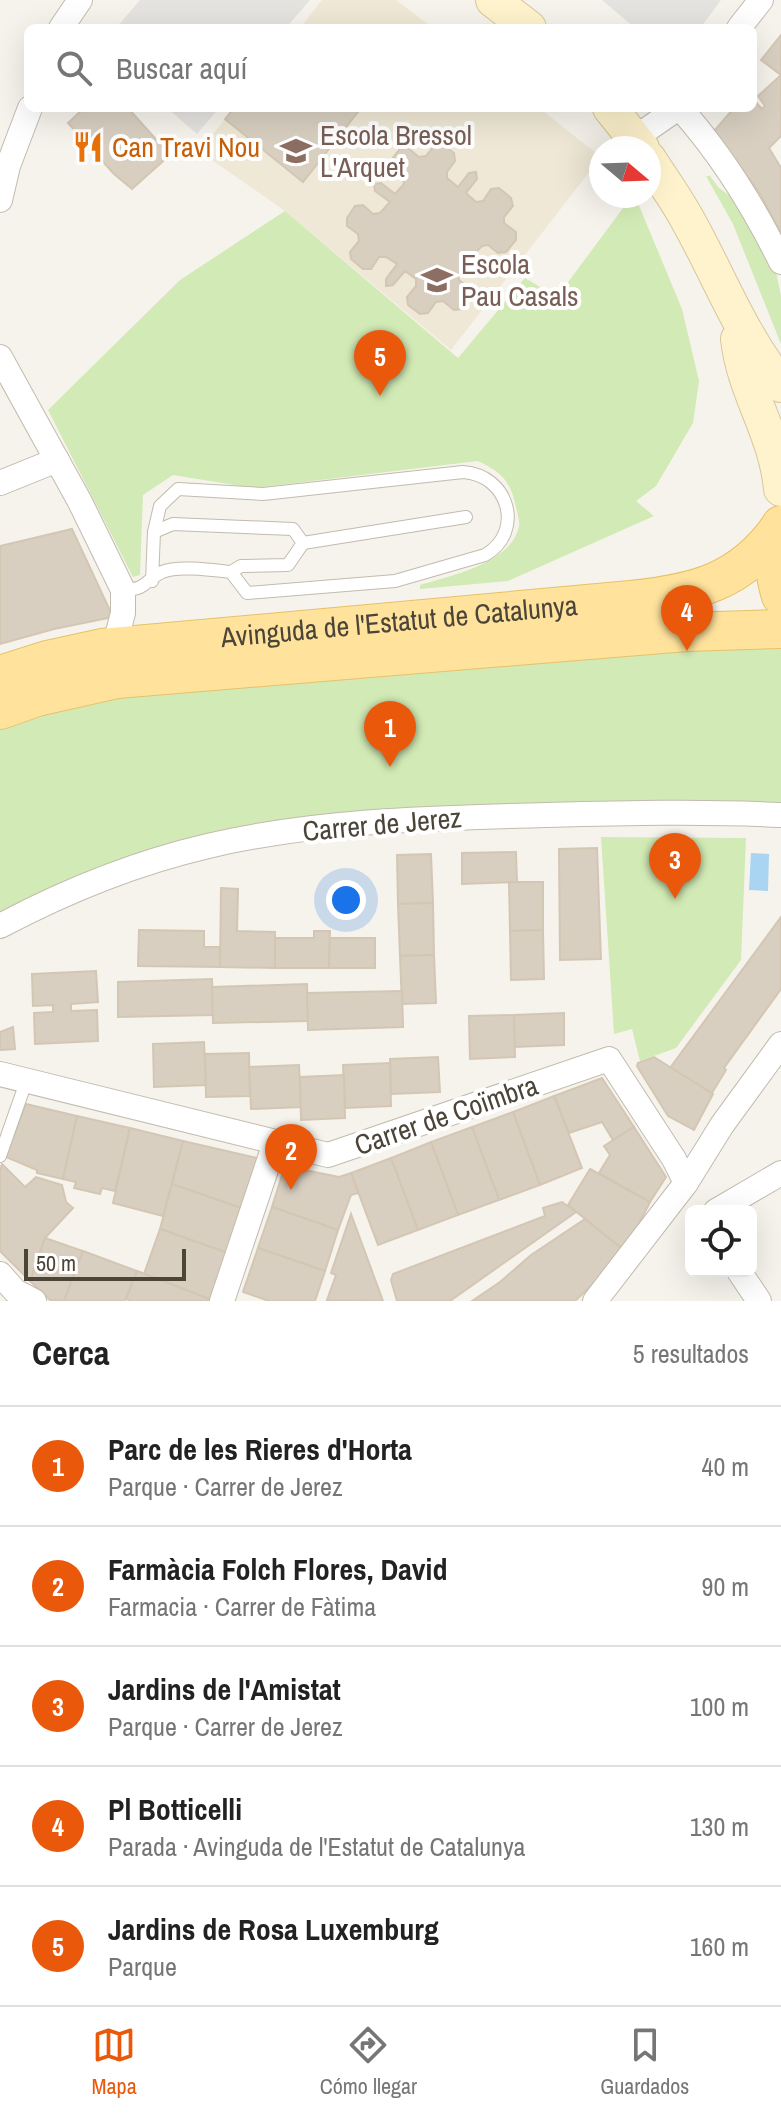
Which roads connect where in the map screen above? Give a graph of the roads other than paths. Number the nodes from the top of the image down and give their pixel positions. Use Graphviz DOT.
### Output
graph roads {
  1 [pos="80,0"];
  2 [pos="493,0"];
  3 [pos="761,0"];
  4 [pos="64,24"];
  5 [pos="524,24"];
  6 [pos="742,24"];
  7 [pos="28,112"];
  8 [pos="613,112"];
  9 [pos="675,112"];
  10 [pos="683,112"];
  11 [pos="632,136"];
  12 [pos="653,136"];
  13 [pos="661,178"];
  14 [pos="0,200"];
  15 [pos="781,262"];
  16 [pos="735,315"];
  17 [pos="0,357"];
  18 [pos="781,385"];
  19 [pos="57,460"];
  20 [pos="0,483"];
  21 [pos="781,489"];
  22 [pos="466,517"];
  23 [pos="780,526"];
  24 [pos="154,532"];
  25 [pos="303,543"];
  26 [pos="231,572"];
  27 [pos="152,581"];
  28 [pos="123,590"];
  29 [pos="781,596"];
  30 [pos="781,629"];
  31 [pos="102,648"];
  32 [pos="0,675"];
  33 [pos="0,710"];
  34 [pos="781,815"];
  35 [pos="0,926"];
  36 [pos="781,1044"];
  37 [pos="0,1074"];
  38 [pos="26,1082"];
  39 [pos="6,1121"];
  40 [pos="275,1143"];
  41 [pos="0,1156"];
  42 [pos="781,1173"];
  43 [pos="686,1183"];
  44 [pos="726,1205"];
  45 [pos="743,1277"];
  46 [pos="222,1301"];
  47 [pos="595,1301"];
  48 [pos="759,1301"];
  1 -- 4 [label="street"];
  2 -- 5 [label="street"];
  3 -- 6 [label="street"];
  7 -- 14 [label="street"];
  8 -- 11 [label="street"];
  9 -- 12 [label="street"];
  10 -- 15 [label="street"];
  13 -- 16 [label="street"];
  16 -- 18 [label="street"];
  16 -- 21 [label="street"];
  17 -- 19 [label="street"];
  19 -- 20 [label="street"];
  19 -- 28 [label="street"];
  22 -- 25 [label="lane"];
  23 -- 29 [label="main road"];
  23 -- 31 [label="main road, Avinguda de l'Estatut de Catalunya"];
  24 -- 25 [label="lane"];
  24 -- 26 [label="lane"];
  24 -- 27 [label="lane"];
  25 -- 26 [label="lane"];
  26 -- 27 [label="lane"];
  27 -- 28 [label="lane"];
  28 -- 31 [label="street"];
  30 -- 33 [label="main road, Avinguda de l'Estatut de Catalunya"];
  31 -- 32 [label="main road, Avinguda de l'Estatut de Catalunya"];
  34 -- 35 [label="street, Carrer de Jerez"];
  36 -- 43 [label="street"];
  37 -- 38 [label="street, Carrer de Coïmbra"];
  38 -- 39 [label="lane"];
  38 -- 40 [label="street, Carrer de Coïmbra"];
  39 -- 41 [label="lane"];
  40 -- 43 [label="street, Carrer de Coïmbra"];
  40 -- 46 [label="street"];
  42 -- 44 [label="street"];
  43 -- 47 [label="street"];
  45 -- 48 [label="street"];
}
